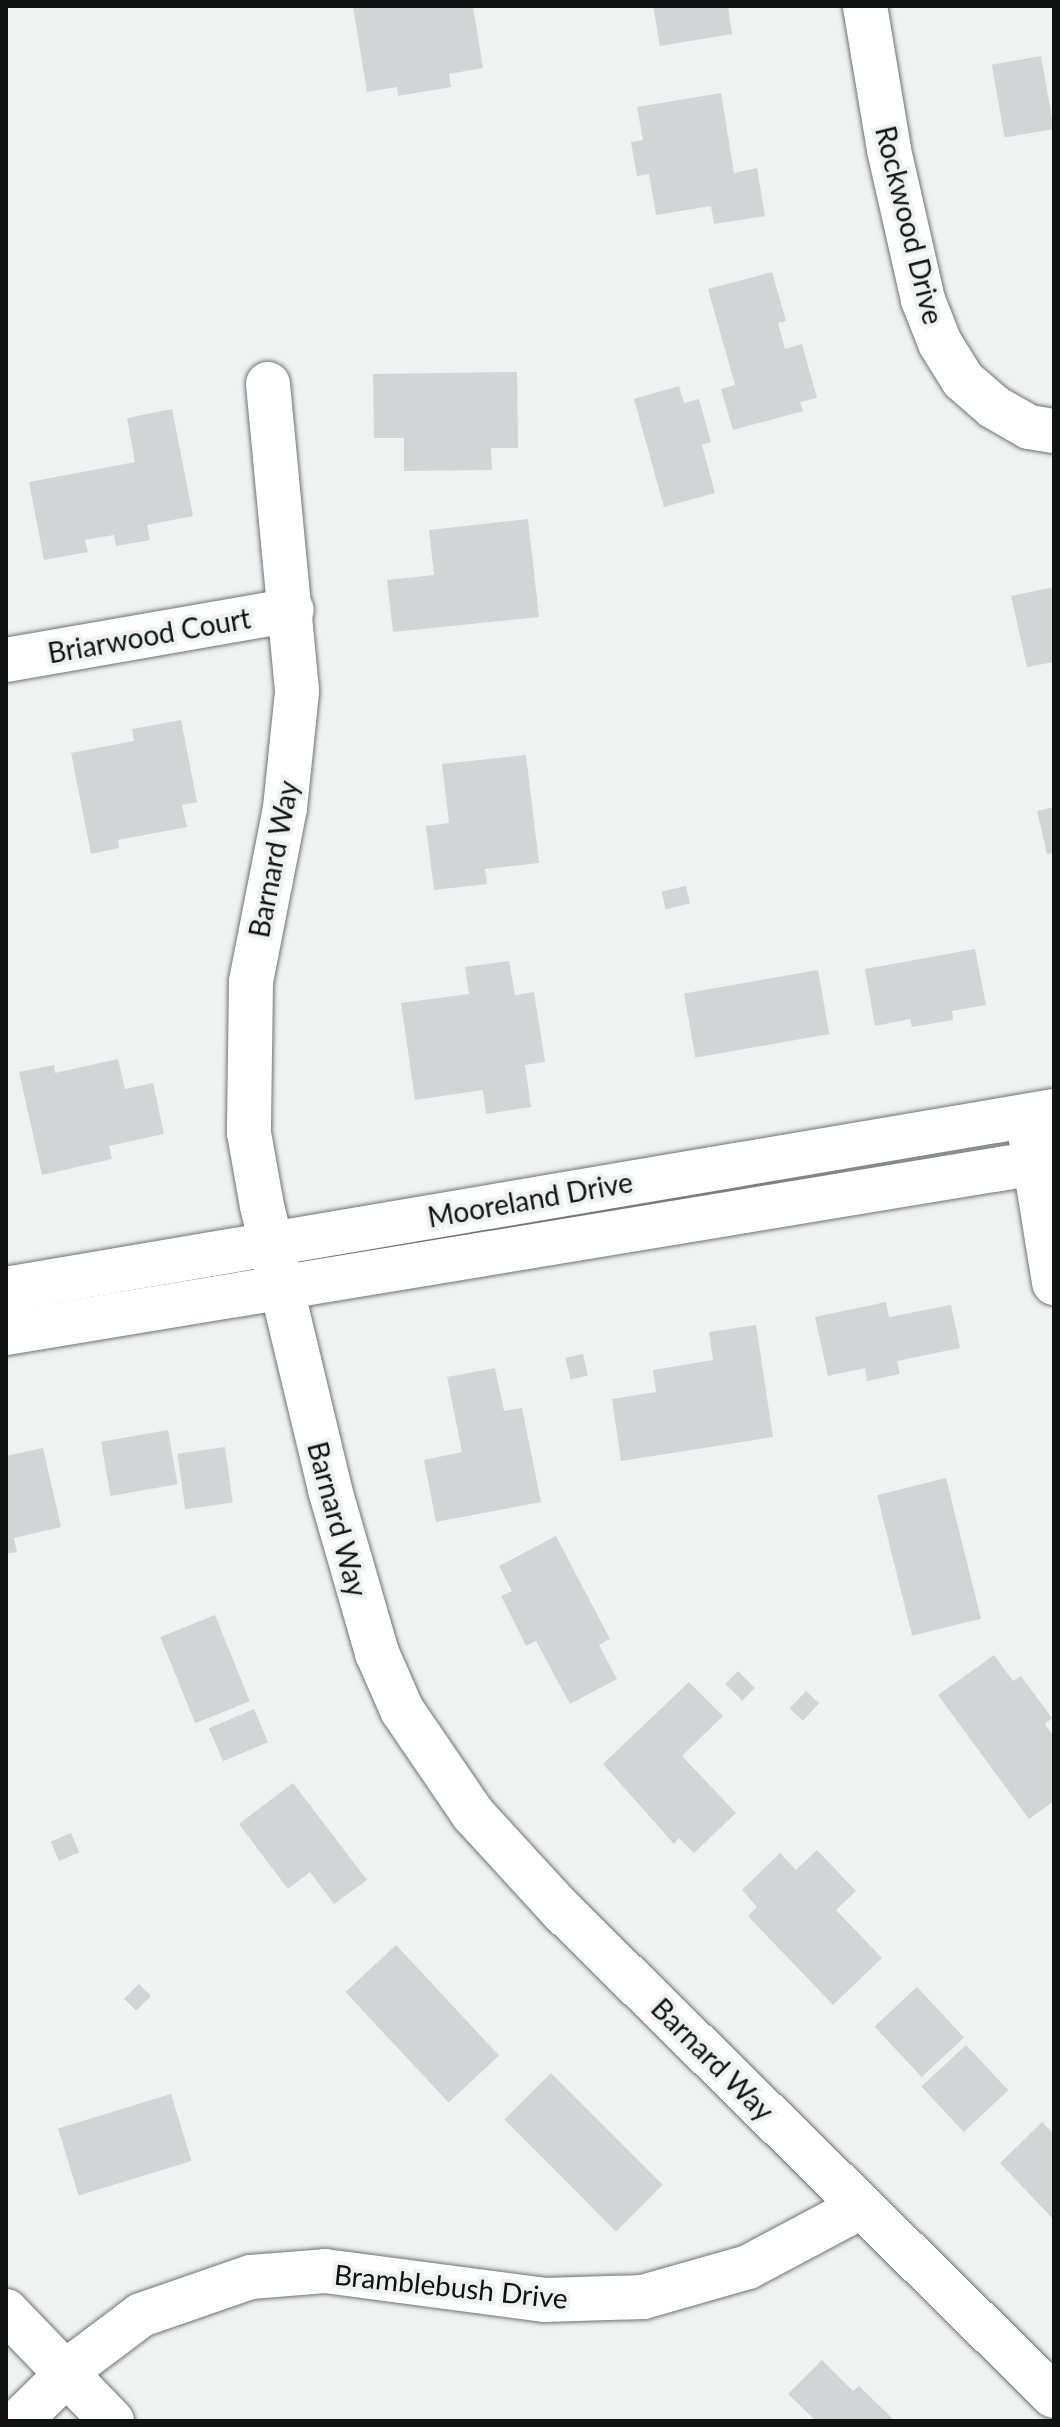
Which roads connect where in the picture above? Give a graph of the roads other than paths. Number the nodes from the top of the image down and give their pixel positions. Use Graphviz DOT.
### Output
graph roads {
  1 [pos="865,6"];
  2 [pos="268,384"];
  3 [pos="1054,431"];
  4 [pos="292,610"];
  5 [pos="6,660"];
  6 [pos="1040,1113"];
  7 [pos="1044,1162"];
  8 [pos="271,1243"];
  9 [pos="1054,1283"];
  10 [pos="282,1288"];
  11 [pos="6,1289"];
  12 [pos="6,1333"];
  13 [pos="861,2207"];
  14 [pos="6,2311"];
  15 [pos="67,2375"];
  16 [pos="1054,2396"];
  17 [pos="19,2421"];
  18 [pos="112,2421"];
  1 -- 3 [label="street, Rockwood Drive"];
  2 -- 4 [label="street, Barnard Way"];
  4 -- 5 [label="street, Briarwood Court"];
  4 -- 8 [label="street, Barnard Way"];
  6 -- 7 [label="street"];
  6 -- 8 [label="street, Mooreland Drive"];
  7 -- 9 [label="street"];
  7 -- 10 [label="street, Mooreland Drive"];
  8 -- 10 [label="street, Barnard Way"];
  8 -- 11 [label="street, Mooreland Drive"];
  10 -- 12 [label="street, Mooreland Drive"];
  10 -- 13 [label="street, Barnard Way"];
  13 -- 15 [label="street, Bramblebush Drive"];
  13 -- 16 [label="street, Barnard Way"];
  14 -- 15 [label="street"];
  15 -- 17 [label="street, Bramblebush Drive"];
  15 -- 18 [label="street"];
}
